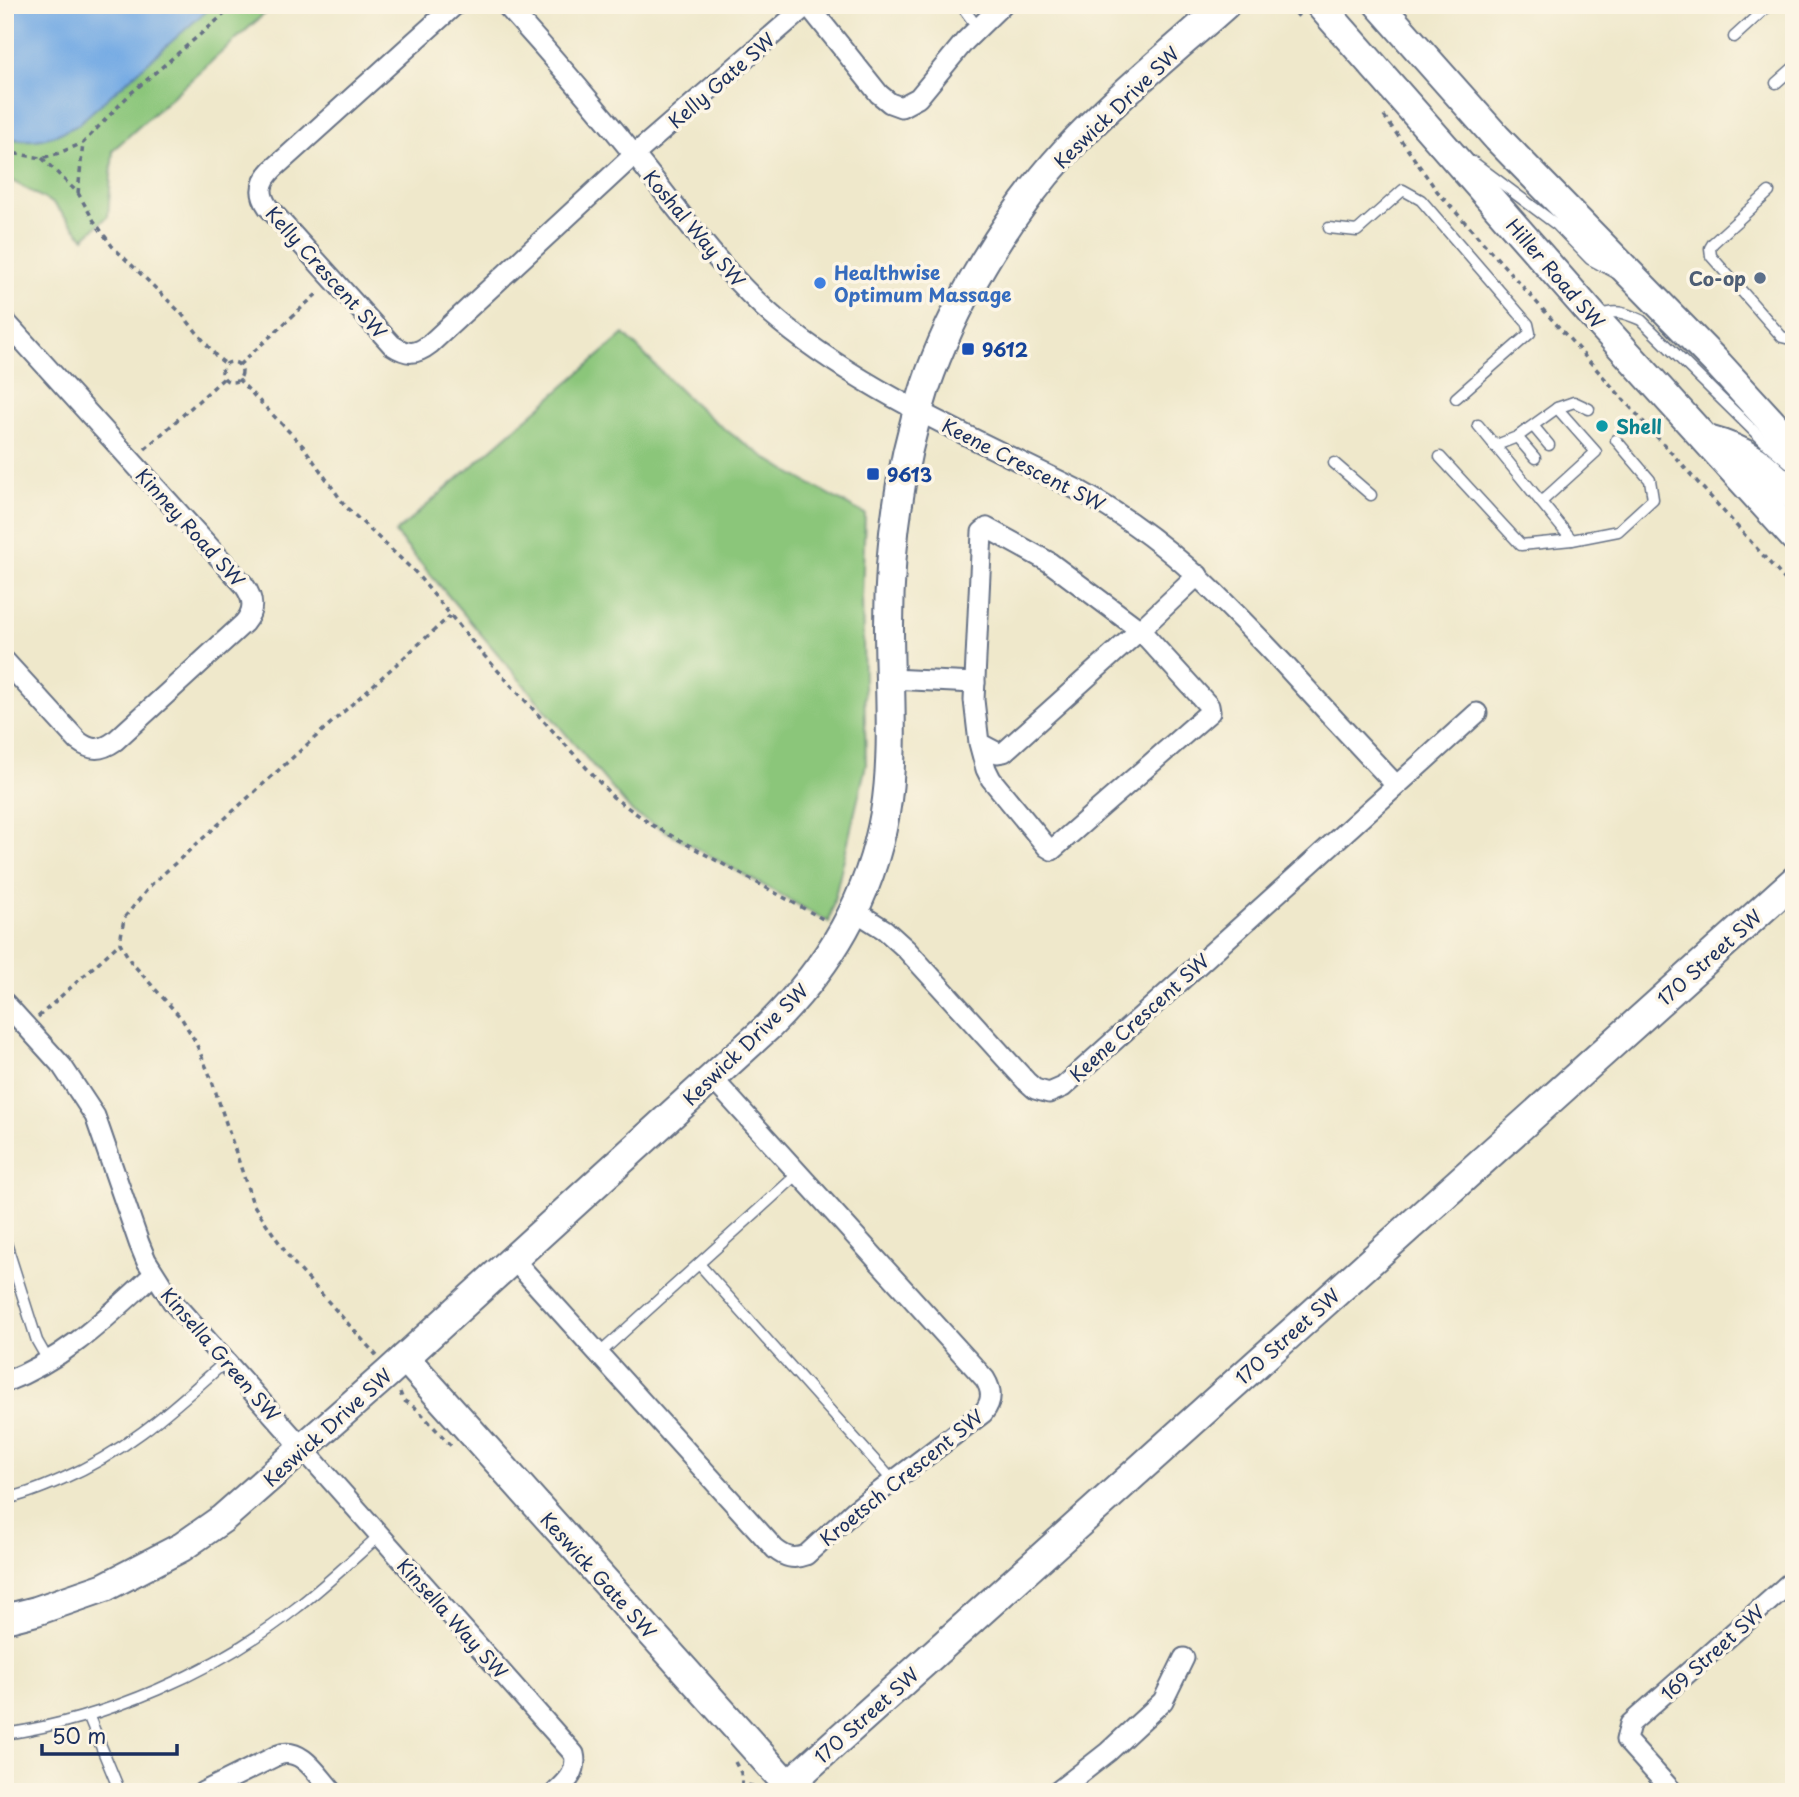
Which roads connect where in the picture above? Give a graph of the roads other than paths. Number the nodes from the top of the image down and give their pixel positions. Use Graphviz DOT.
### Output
graph roads {
  1 [pos="455,5"];
  2 [pos="506,5"];
  3 [pos="807,5"];
  4 [pos="961,5"];
  5 [pos="1002,5"];
  6 [pos="1225,5"];
  7 [pos="1380,5"];
  8 [pos="1769,5"];
  9 [pos="1314,15"];
  10 [pos="978,28"];
  11 [pos="1734,37"];
  12 [pos="1794,68"];
  13 [pos="1776,83"];
  14 [pos="1436,134"];
  15 [pos="634,155"];
  16 [pos="1769,192"];
  17 [pos="1329,228"];
  18 [pos="1634,277"];
  19 [pos="1595,318"];
  20 [pos="5,321"];
  21 [pos="1794,340"];
  22 [pos="1456,398"];
  23 [pos="1558,408"];
  24 [pos="1590,409"];
  25 [pos="919,410"];
  26 [pos="1478,425"];
  27 [pos="1534,427"];
  28 [pos="1517,437"];
  29 [pos="1705,439"];
  30 [pos="1616,440"];
  31 [pos="1549,445"];
  32 [pos="1494,446"];
  33 [pos="1794,447"];
  34 [pos="1440,457"];
  35 [pos="1535,458"];
  36 [pos="1334,463"];
  37 [pos="1794,467"];
  38 [pos="1371,495"];
  39 [pos="1794,496"];
  40 [pos="1541,502"];
  41 [pos="1794,537"];
  42 [pos="1572,540"];
  43 [pos="1198,575"];
  44 [pos="1140,630"];
  45 [pos="5,661"];
  46 [pos="890,679"];
  47 [pos="975,683"];
  48 [pos="1477,713"];
  49 [pos="979,743"];
  50 [pos="1396,785"];
  51 [pos="1794,881"];
  52 [pos="849,922"];
  53 [pos="5,1003"];
  54 [pos="712,1077"];
  55 [pos="799,1173"];
  56 [pos="5,1240"];
  57 [pos="513,1259"];
  58 [pos="699,1264"];
  59 [pos="155,1274"];
  60 [pos="599,1354"];
  61 [pos="391,1357"];
  62 [pos="49,1362"];
  63 [pos="225,1362"];
  64 [pos="5,1382"];
  65 [pos="303,1449"];
  66 [pos="893,1481"];
  67 [pos="5,1499"];
  68 [pos="380,1535"];
  69 [pos="1794,1579"];
  70 [pos="5,1619"];
  71 [pos="1184,1658"];
  72 [pos="89,1717"];
  73 [pos="5,1734"];
  74 [pos="788,1790"];
  75 [pos="120,1792"];
  76 [pos="203,1792"];
  77 [pos="333,1792"];
  78 [pos="556,1792"];
  79 [pos="1057,1792"];
  80 [pos="1673,1792"];
  1 -- 15 [label="street, Kelly Crescent SW"];
  2 -- 15 [label="street, Koshal Way SW"];
  3 -- 10 [label="street"];
  3 -- 15 [label="street, Kelly Gate SW"];
  4 -- 10 [label="lane"];
  5 -- 10 [label="street"];
  6 -- 25 [label="main road, Keswick Drive SW"];
  7 -- 18 [label="main road"];
  8 -- 11 [label="lane"];
  9 -- 14 [label="main road, Hiller Road SW"];
  12 -- 13 [label="lane"];
  14 -- 18 [label="lane"];
  14 -- 19 [label="main road, Hiller Road SW"];
  15 -- 25 [label="street, Koshal Way SW"];
  16 -- 21 [label="lane"];
  17 -- 22 [label="lane"];
  18 -- 33 [label="main road"];
  19 -- 29 [label="main road, Hiller Road SW"];
  19 -- 37 [label="lane"];
  20 -- 45 [label="street, Kinney Road SW"];
  23 -- 24 [label="lane"];
  23 -- 27 [label="lane"];
  23 -- 40 [label="lane"];
  25 -- 43 [label="street, Keene Crescent SW"];
  25 -- 46 [label="main road, Keswick Drive SW"];
  26 -- 32 [label="lane"];
  27 -- 28 [label="lane"];
  27 -- 31 [label="lane"];
  28 -- 32 [label="lane"];
  28 -- 35 [label="lane"];
  29 -- 39 [label="main road"];
  29 -- 41 [label="main road, Hiller Road SW"];
  30 -- 42 [label="lane"];
  32 -- 40 [label="lane"];
  34 -- 42 [label="lane"];
  36 -- 38 [label="lane"];
  40 -- 42 [label="lane"];
  43 -- 44 [label="street"];
  43 -- 50 [label="street, Keene Crescent SW"];
  44 -- 47 [label="street"];
  44 -- 49 [label="street"];
  44 -- 49 [label="street"];
  46 -- 47 [label="street"];
  46 -- 52 [label="main road, Keswick Drive SW"];
  47 -- 49 [label="street"];
  48 -- 50 [label="street, Keene Crescent SW"];
  50 -- 52 [label="street, Keene Crescent SW"];
  51 -- 74 [label="main road, 170 Street SW"];
  52 -- 54 [label="main road, Keswick Drive SW"];
  53 -- 59 [label="street, Kinsella Green SW"];
  54 -- 55 [label="street, Kroetsch Crescent SW"];
  54 -- 57 [label="main road, Keswick Drive SW"];
  55 -- 58 [label="lane"];
  55 -- 66 [label="street, Kroetsch Crescent SW"];
  56 -- 62 [label="lane"];
  57 -- 60 [label="street, Kroetsch Crescent SW"];
  57 -- 61 [label="main road, Keswick Drive SW"];
  58 -- 60 [label="lane"];
  58 -- 66 [label="lane"];
  59 -- 62 [label="street"];
  59 -- 63 [label="street, Kinsella Green SW"];
  60 -- 66 [label="street, Kroetsch Crescent SW"];
  61 -- 65 [label="main road, Keswick Drive SW"];
  61 -- 74 [label="main road, Keswick Gate SW"];
  62 -- 64 [label="street"];
  63 -- 65 [label="street, Kinsella Green SW"];
  63 -- 67 [label="lane"];
  65 -- 68 [label="street, Kinsella Way SW"];
  65 -- 70 [label="main road, Keswick Drive SW"];
  68 -- 72 [label="lane"];
  68 -- 78 [label="street, Kinsella Way SW"];
  69 -- 80 [label="street, 169 Street SW"];
  71 -- 79 [label="street"];
  72 -- 73 [label="lane"];
  72 -- 75 [label="lane"];
  76 -- 77 [label="street"];
}
